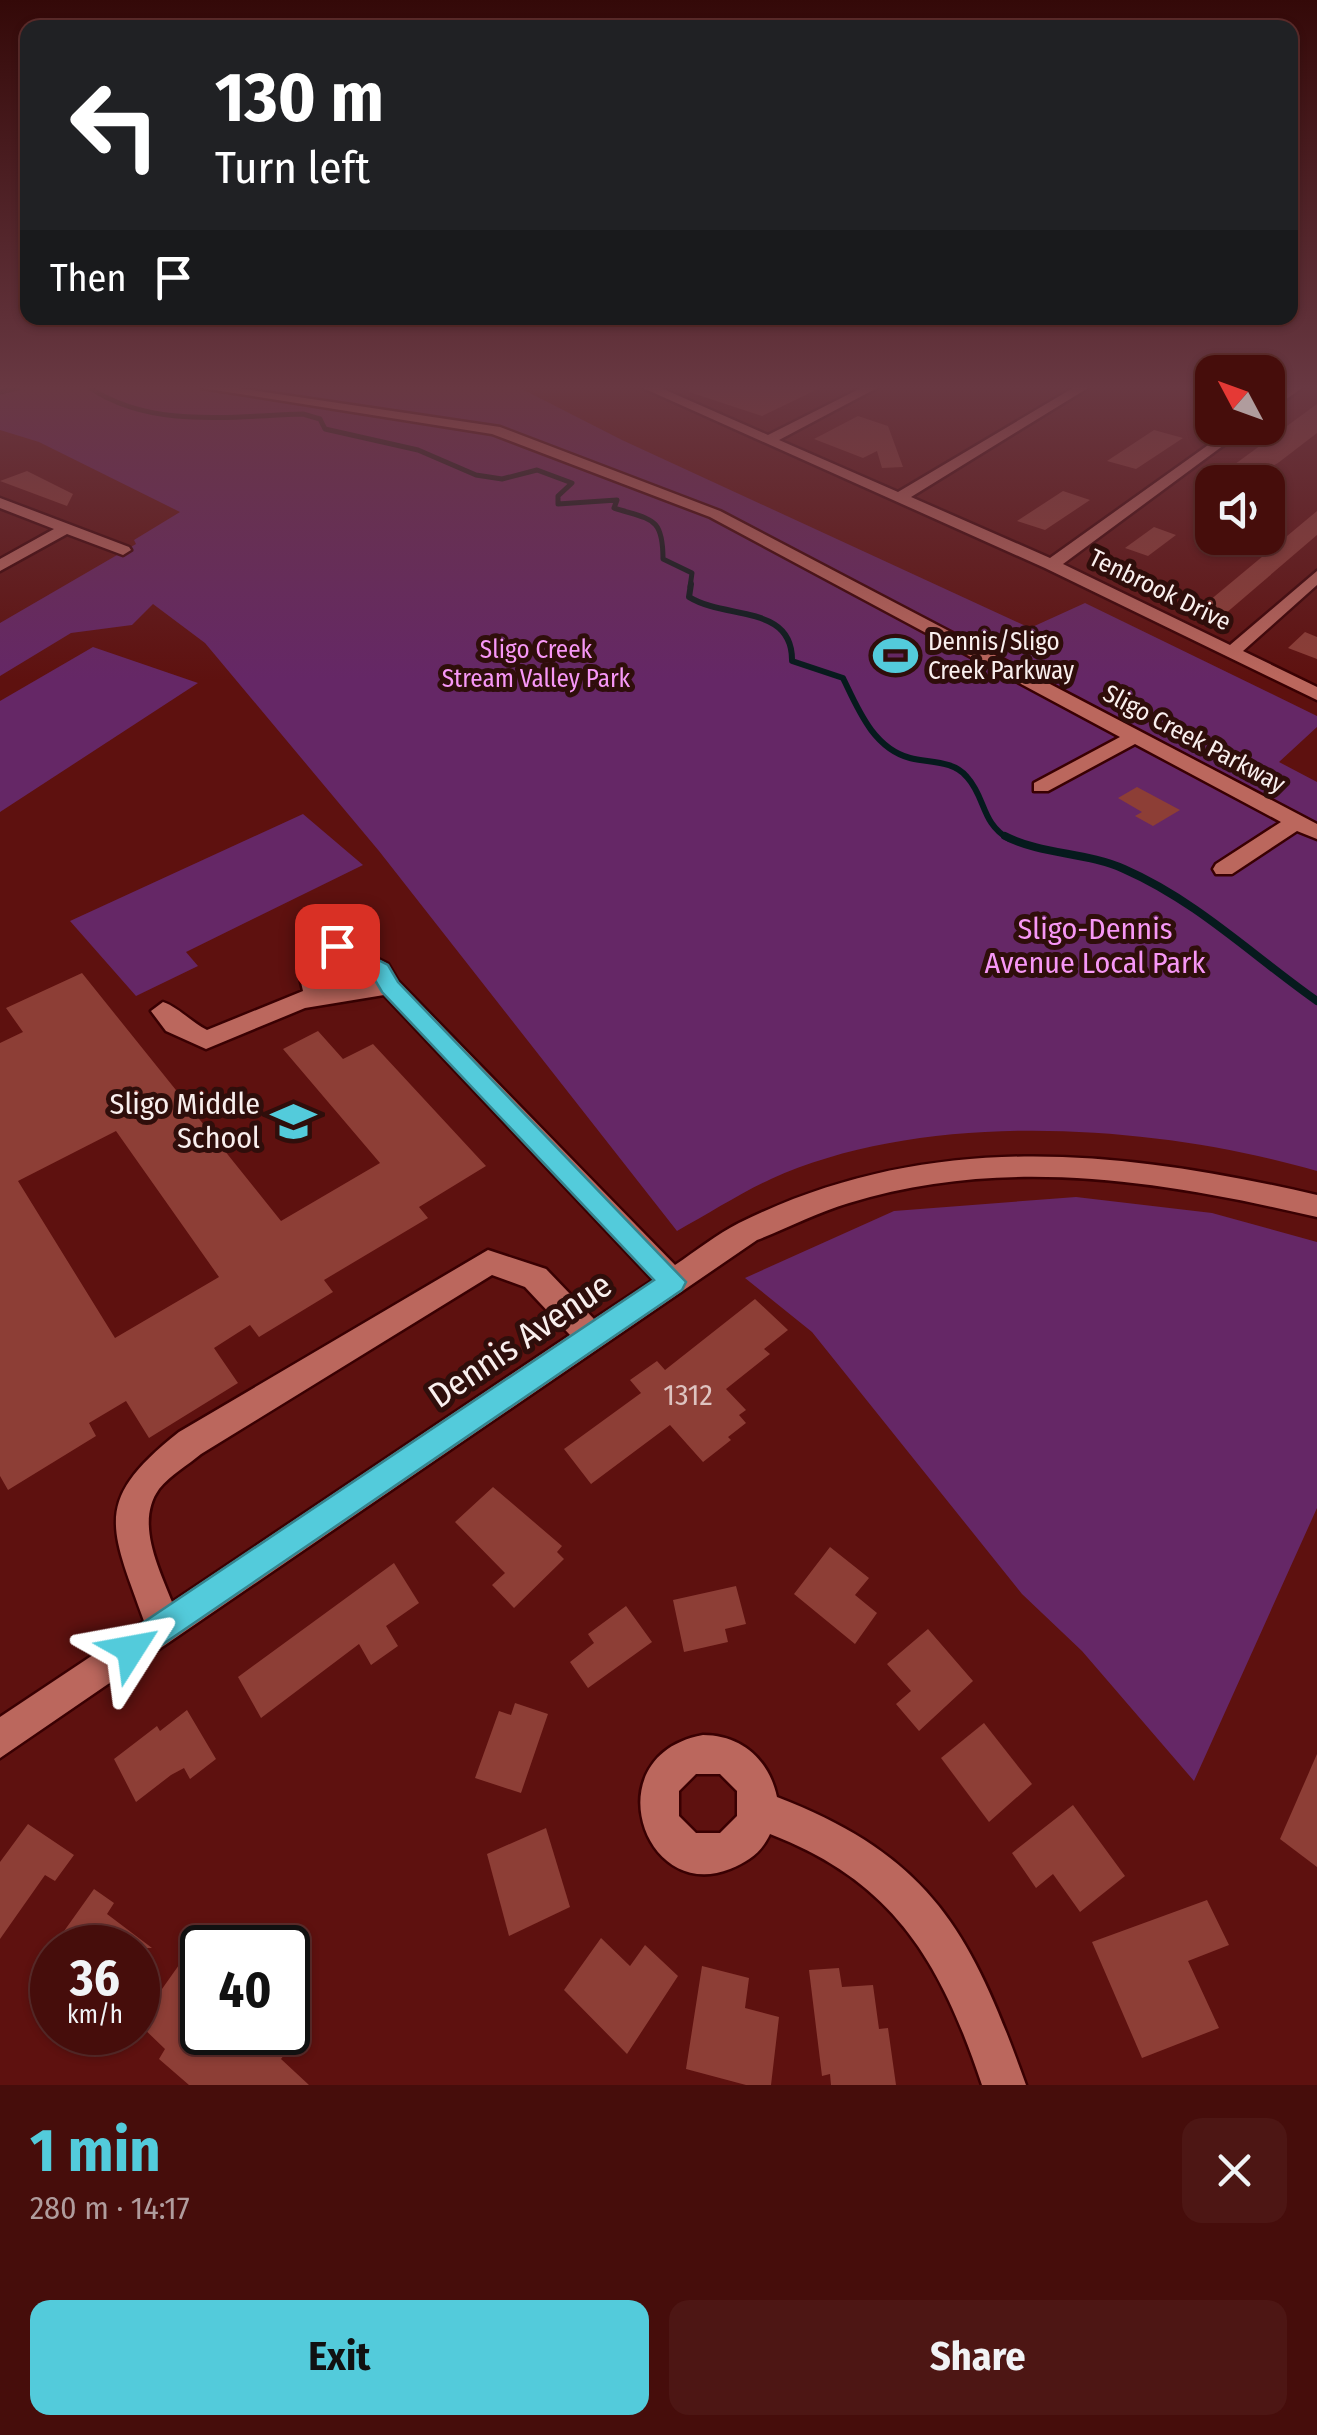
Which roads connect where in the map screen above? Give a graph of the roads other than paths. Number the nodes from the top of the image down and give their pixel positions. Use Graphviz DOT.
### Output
graph roads {
  1 [pos="635,485"];
  2 [pos="870,485"];
  3 [pos="920,485"];
  4 [pos="1161,485"];
  5 [pos="899,498"];
  6 [pos="0,504"];
  7 [pos="65,529"];
  8 [pos="122,550"];
  9 [pos="1050,565"];
  10 [pos="0,566"];
  11 [pos="1317,576"];
  12 [pos="1232,652"];
  13 [pos="1317,694"];
  14 [pos="1136,736"];
  15 [pos="1042,788"];
  16 [pos="1296,822"];
  17 [pos="1317,833"];
  18 [pos="1224,869"];
  19 [pos="389,986"];
  20 [pos="316,998"];
  21 [pos="164,1011"];
  22 [pos="1317,1206"];
  23 [pos="673,1282"];
  24 [pos="591,1338"];
  25 [pos="164,1627"];
  26 [pos="0,1739"];
  27 [pos="756,1809"];
  28 [pos="1004,2085"];
  1 -- 14 [label="street, Sligo Creek Parkway"];
  2 -- 5 [label="street, Tenbrook Drive"];
  3 -- 5 [label="street"];
  4 -- 9 [label="street"];
  5 -- 9 [label="street, Tenbrook Drive"];
  6 -- 7 [label="street"];
  7 -- 8 [label="street"];
  7 -- 10 [label="street"];
  9 -- 12 [label="street, Tenbrook Drive"];
  11 -- 12 [label="street"];
  12 -- 13 [label="street, Tenbrook Drive"];
  14 -- 15 [label="street"];
  14 -- 16 [label="street, Sligo Creek Parkway"];
  16 -- 17 [label="street, Sligo Creek Parkway"];
  16 -- 18 [label="street"];
  19 -- 20 [label="street"];
  19 -- 20 [label="street"];
  19 -- 23 [label="street"];
  20 -- 21 [label="street"];
  22 -- 23 [label="street, Dennis Avenue"];
  23 -- 24 [label="street, Dennis Avenue"];
  24 -- 25 [label="street, Dennis Avenue"];
  24 -- 25 [label="street"];
  25 -- 26 [label="street, Dennis Avenue"];
  27 -- 28 [label="street"];
}
